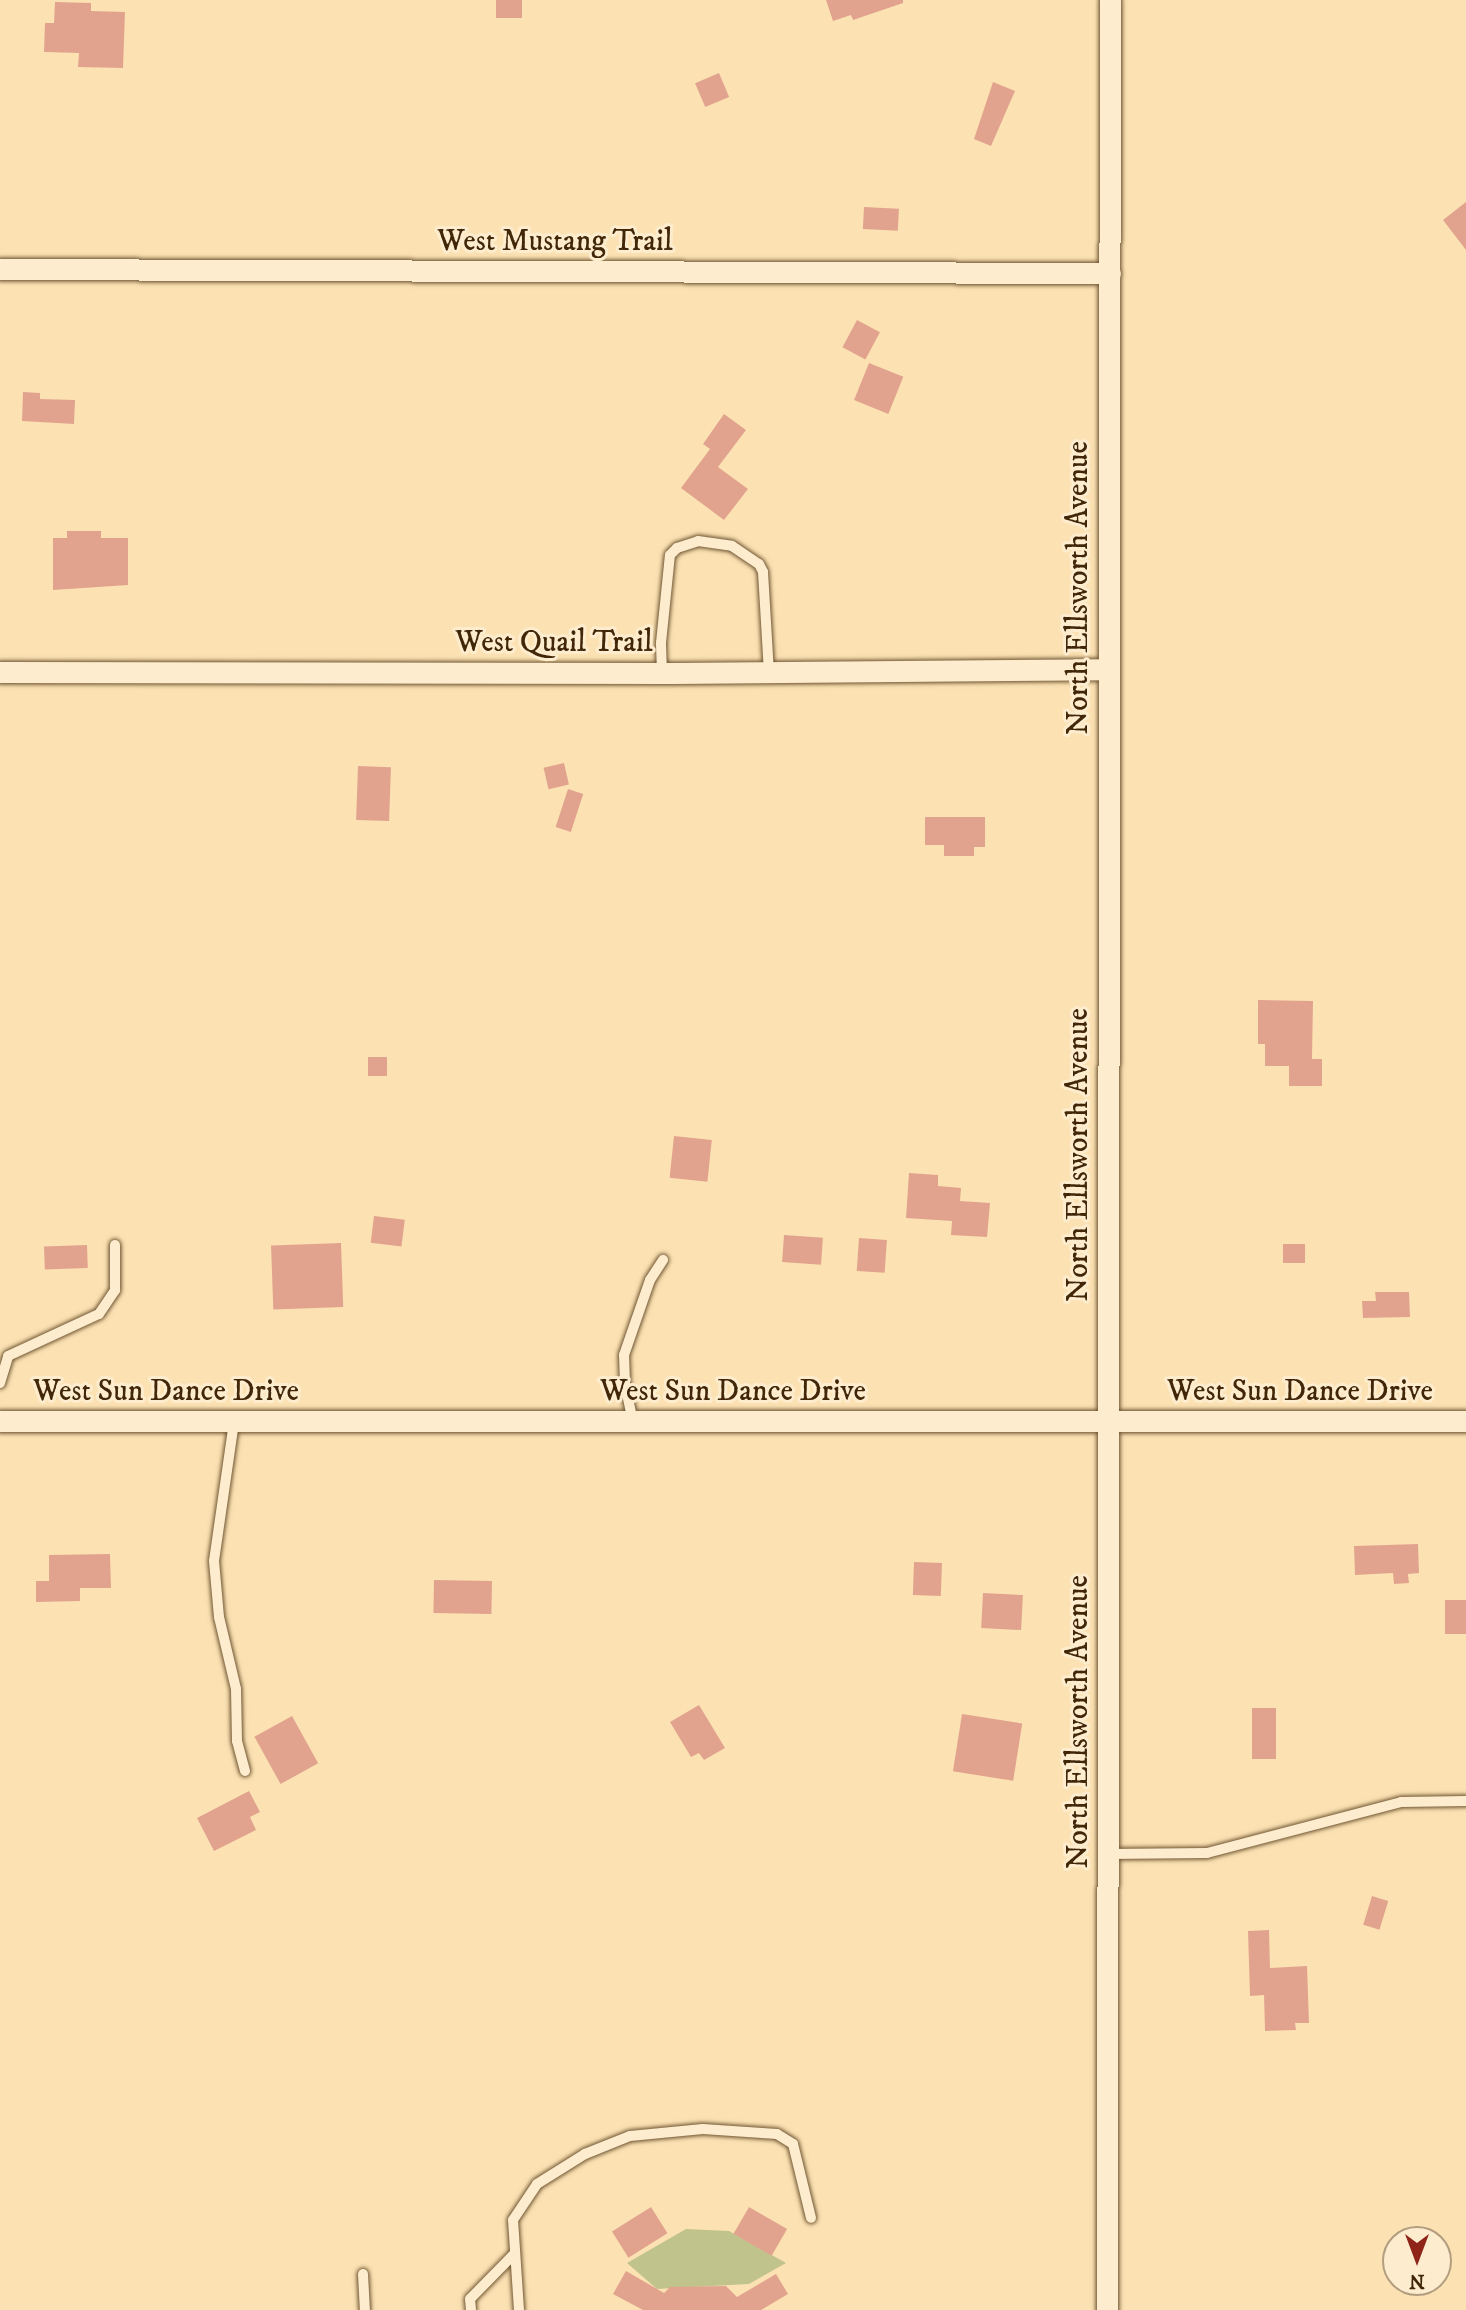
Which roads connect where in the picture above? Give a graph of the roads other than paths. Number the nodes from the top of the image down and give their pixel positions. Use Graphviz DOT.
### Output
graph roads {
  1 [pos="1110,0"];
  2 [pos="0,269"];
  3 [pos="1110,274"];
  4 [pos="1108,669"];
  5 [pos="0,672"];
  6 [pos="769,672"];
  7 [pos="663,673"];
  8 [pos="115,1245"];
  9 [pos="663,1259"];
  10 [pos="0,1383"];
  11 [pos="0,1421"];
  12 [pos="1466,1421"];
  13 [pos="234,1422"];
  14 [pos="633,1422"];
  15 [pos="1109,1422"];
  16 [pos="245,1771"];
  17 [pos="1466,1801"];
  18 [pos="1108,1854"];
  19 [pos="811,2218"];
  20 [pos="514,2255"];
  21 [pos="363,2274"];
  22 [pos="366,2310"];
  23 [pos="471,2310"];
  24 [pos="519,2310"];
  25 [pos="1107,2310"];
  1 -- 3 [label="street, North Ellsworth Avenue"];
  2 -- 3 [label="street, West Mustang Trail"];
  3 -- 4 [label="street, North Ellsworth Avenue"];
  4 -- 6 [label="street, West Quail Trail"];
  4 -- 15 [label="street, North Ellsworth Avenue"];
  5 -- 7 [label="street, West Quail Trail"];
  6 -- 7 [label="street, West Quail Trail"];
  6 -- 7 [label="lane"];
  8 -- 10 [label="lane"];
  9 -- 14 [label="lane"];
  11 -- 13 [label="street, West Sun Dance Drive"];
  12 -- 15 [label="street, West Sun Dance Drive"];
  13 -- 14 [label="street, West Sun Dance Drive"];
  13 -- 16 [label="lane"];
  14 -- 15 [label="street, West Sun Dance Drive"];
  15 -- 18 [label="street, North Ellsworth Avenue"];
  17 -- 18 [label="lane"];
  18 -- 25 [label="street, North Ellsworth Avenue"];
  19 -- 20 [label="lane"];
  20 -- 23 [label="lane"];
  20 -- 24 [label="lane"];
  21 -- 22 [label="lane"];
}
